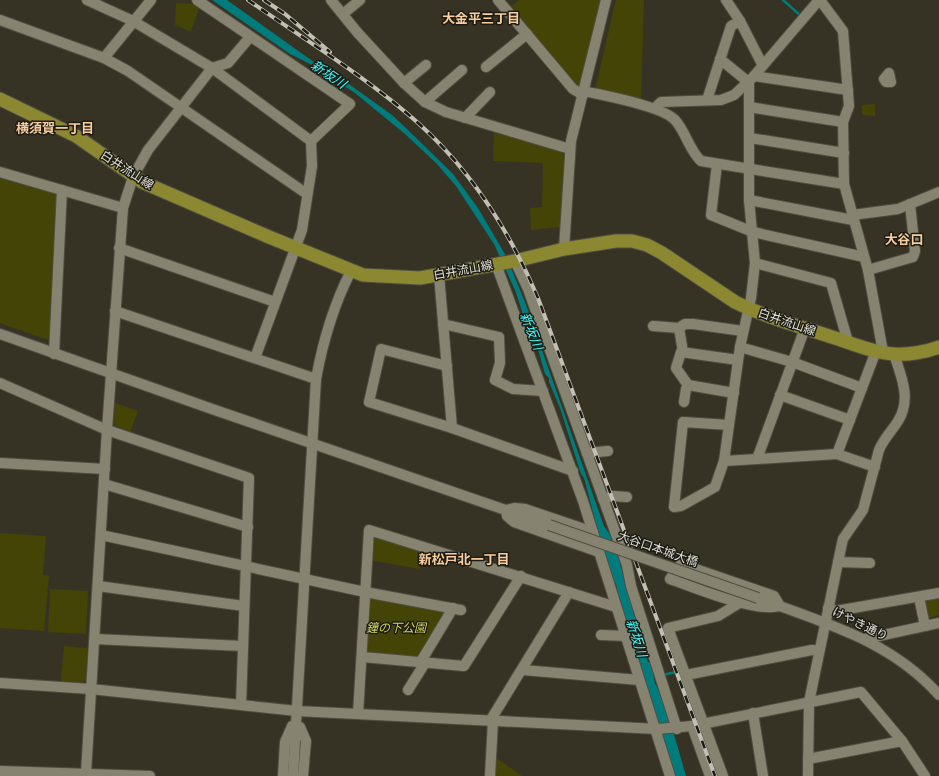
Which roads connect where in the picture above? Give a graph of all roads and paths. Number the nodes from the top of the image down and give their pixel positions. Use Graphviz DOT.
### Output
graph roads {
  1 [pos="87,0"];
  2 [pos="151,0"];
  3 [pos="197,0"];
  4 [pos="332,0"];
  5 [pos="360,0"];
  6 [pos="498,0"];
  7 [pos="606,0"];
  8 [pos="726,0"];
  9 [pos="820,0"];
  10 [pos="343,14"];
  11 [pos="0,20"];
  12 [pos="133,21"];
  13 [pos="740,21"];
  14 [pos="527,34"];
  15 [pos="250,37"];
  16 [pos="104,58"];
  17 [pos="720,59"];
  18 [pos="426,64"];
  19 [pos="762,64"];
  20 [pos="486,67"];
  21 [pos="212,68"];
  22 [pos="462,70"];
  23 [pos="750,79"];
  24 [pos="404,83"];
  25 [pos="848,90"];
  26 [pos="490,92"];
  27 [pos="583,93"];
  28 [pos="0,99"];
  29 [pos="707,100"];
  30 [pos="425,102"];
  31 [pos="749,106"];
  32 [pos="180,108"];
  33 [pos="655,108"];
  34 [pos="465,118"];
  35 [pos="843,122"];
  36 [pos="750,138"];
  37 [pos="311,141"];
  38 [pos="570,149"];
  39 [pos="844,153"];
  40 [pos="717,164"];
  41 [pos="749,169"];
  42 [pos="0,172"];
  43 [pos="133,176"];
  44 [pos="844,184"];
  45 [pos="62,190"];
  46 [pos="939,192"];
  47 [pos="308,194"];
  48 [pos="749,200"];
  49 [pos="910,204"];
  50 [pos="123,208"];
  51 [pos="853,218"];
  52 [pos="753,232"];
  53 [pos="119,248"];
  54 [pos="295,248"];
  55 [pos="564,249"];
  56 [pos="864,257"];
  57 [pos="514,261"];
  58 [pos="755,263"];
  59 [pos="498,264"];
  60 [pos="868,270"];
  61 [pos="351,271"];
  62 [pos="440,275"];
  63 [pos="275,302"];
  64 [pos="747,308"];
  65 [pos="115,311"];
  66 [pos="443,324"];
  67 [pos="653,326"];
  68 [pos="679,328"];
  69 [pos="805,328"];
  70 [pos="743,331"];
  71 [pos="0,334"];
  72 [pos="848,342"];
  73 [pos="740,347"];
  74 [pos="939,347"];
  75 [pos="682,352"];
  76 [pos="884,352"];
  77 [pos="54,354"];
  78 [pos="255,358"];
  79 [pos="738,360"];
  80 [pos="792,362"];
  81 [pos="447,366"];
  82 [pos="112,374"];
  83 [pos="316,379"];
  84 [pos="0,383"];
  85 [pos="688,385"];
  86 [pos="862,388"];
  87 [pos="543,391"];
  88 [pos="734,393"];
  89 [pos="780,395"];
  90 [pos="684,402"];
  91 [pos="850,420"];
  92 [pos="730,425"];
  93 [pos="452,428"];
  94 [pos="107,430"];
  95 [pos="311,443"];
  96 [pos="608,451"];
  97 [pos="587,453"];
  98 [pos="837,454"];
  99 [pos="757,458"];
  100 [pos="724,461"];
  101 [pos="0,463"];
  102 [pos="875,467"];
  103 [pos="105,469"];
  104 [pos="573,471"];
  105 [pos="104,484"];
  106 [pos="627,497"];
  107 [pos="603,499"];
  108 [pos="506,510"];
  109 [pos="248,528"];
  110 [pos="593,532"];
  111 [pos="101,535"];
  112 [pos="599,552"];
  113 [pos="838,562"];
  114 [pos="870,563"];
  115 [pos="247,566"];
  116 [pos="521,576"];
  117 [pos="304,578"];
  118 [pos="98,586"];
  119 [pos="365,592"];
  120 [pos="569,592"];
  121 [pos="939,593"];
  122 [pos="919,597"];
  123 [pos="758,598"];
  124 [pos="741,602"];
  125 [pos="244,606"];
  126 [pos="616,606"];
  127 [pos="780,606"];
  128 [pos="828,608"];
  129 [pos="825,621"];
  130 [pos="939,623"];
  131 [pos="925,626"];
  132 [pos="601,635"];
  133 [pos="626,636"];
  134 [pos="95,639"];
  135 [pos="865,639"];
  136 [pos="242,646"];
  137 [pos="818,651"];
  138 [pos="362,657"];
  139 [pos="422,663"];
  140 [pos="523,670"];
  141 [pos="686,675"];
  142 [pos="639,680"];
  143 [pos="0,684"];
  144 [pos="91,689"];
  145 [pos="408,690"];
  146 [pos="939,695"];
  147 [pos="809,702"];
  148 [pos="241,705"];
  149 [pos="297,711"];
  150 [pos="753,713"];
  151 [pos="358,714"];
  152 [pos="492,721"];
  153 [pos="704,723"];
  154 [pos="692,726"];
  155 [pos="296,727"];
  156 [pos="656,729"];
  157 [pos="676,729"];
  158 [pos="902,741"];
  159 [pos="808,759"];
  160 [pos="0,771"];
  161 [pos="86,773"];
  162 [pos="150,776"];
  163 [pos="283,776"];
  164 [pos="293,776"];
  165 [pos="303,776"];
  166 [pos="490,776"];
  167 [pos="670,776"];
  168 [pos="710,776"];
  169 [pos="723,776"];
  170 [pos="763,776"];
  171 [pos="808,776"];
  172 [pos="925,776"];
  1 -- 12 [label="street"];
  2 -- 12 [label="street"];
  3 -- 15 [label="street"];
  4 -- 10 [label="street"];
  5 -- 10 [label="street"];
  6 -- 14 [label="street"];
  7 -- 27 [label="street"];
  8 -- 13 [label="street"];
  9 -- 19 [label="street"];
  9 -- 25 [label="street"];
  10 -- 24 [label="street"];
  11 -- 16 [label="street"];
  12 -- 16 [label="street"];
  12 -- 21 [label="street"];
  13 -- 17 [label="street"];
  13 -- 19 [label="street"];
  14 -- 20 [label="street"];
  14 -- 27 [label="street"];
  15 -- 21 [label="street"];
  15 -- 37 [label="street"];
  16 -- 32 [label="street"];
  17 -- 23 [label="street"];
  17 -- 29 [label="street"];
  18 -- 24 [label="street"];
  19 -- 23 [label="street"];
  21 -- 32 [label="street"];
  21 -- 37 [label="street"];
  22 -- 30 [label="street"];
  23 -- 25 [label="street"];
  23 -- 29 [label="street"];
  23 -- 31 [label="street"];
  24 -- 30 [label="street"];
  25 -- 35 [label="street"];
  26 -- 34 [label="street"];
  27 -- 33 [label="street"];
  27 -- 38 [label="street"];
  28 -- 43 [label="main road, 白井流山線"];
  29 -- 33 [label="street"];
  30 -- 34 [label="street"];
  31 -- 35 [label="street"];
  31 -- 36 [label="street"];
  32 -- 43 [label="street"];
  32 -- 47 [label="street"];
  33 -- 40 [label="street"];
  34 -- 38 [label="street"];
  35 -- 39 [label="street"];
  36 -- 39 [label="street"];
  36 -- 41 [label="street"];
  37 -- 47 [label="street"];
  38 -- 55 [label="street"];
  39 -- 44 [label="street"];
  40 -- 41 [label="street"];
  40 -- 52 [label="street"];
  41 -- 44 [label="street"];
  41 -- 48 [label="street"];
  42 -- 45 [label="street"];
  43 -- 50 [label="street"];
  43 -- 54 [label="main road, 白井流山線"];
  44 -- 51 [label="street"];
  45 -- 50 [label="street"];
  45 -- 77 [label="street"];
  46 -- 49 [label="street"];
  47 -- 54 [label="street"];
  48 -- 51 [label="street"];
  48 -- 52 [label="street"];
  49 -- 51 [label="street"];
  49 -- 60 [label="street"];
  50 -- 53 [label="street"];
  51 -- 56 [label="street"];
  52 -- 56 [label="street"];
  52 -- 58 [label="street"];
  53 -- 63 [label="street"];
  53 -- 65 [label="street"];
  54 -- 61 [label="main road, 白井流山線"];
  54 -- 63 [label="street"];
  55 -- 57 [label="main road, 白井流山線"];
  55 -- 64 [label="main road, 白井流山線"];
  56 -- 60 [label="street"];
  57 -- 59 [label="main road, 白井流山線"];
  57 -- 97 [label="street"];
  58 -- 64 [label="street"];
  58 -- 72 [label="street"];
  59 -- 62 [label="main road, 白井流山線"];
  59 -- 87 [label="street"];
  60 -- 76 [label="street"];
  61 -- 62 [label="main road, 白井流山線"];
  61 -- 83 [label="street"];
  62 -- 66 [label="street"];
  63 -- 78 [label="street"];
  64 -- 69 [label="main road, 白井流山線"];
  64 -- 70 [label="street"];
  65 -- 78 [label="street"];
  65 -- 82 [label="street"];
  66 -- 81 [label="street"];
  66 -- 87 [label="street"];
  67 -- 68 [label="street"];
  68 -- 70 [label="street"];
  68 -- 75 [label="street"];
  69 -- 72 [label="main road, 白井流山線"];
  69 -- 80 [label="street"];
  70 -- 73 [label="street"];
  71 -- 77 [label="street, 大谷口本城大橋"];
  72 -- 76 [label="main road, 白井流山線"];
  73 -- 79 [label="street"];
  73 -- 80 [label="street"];
  74 -- 76 [label="main road, 白井流山線"];
  75 -- 79 [label="street"];
  75 -- 85 [label="street"];
  76 -- 86 [label="street"];
  76 -- 102 [label="street"];
  77 -- 82 [label="street, 大谷口本城大橋"];
  78 -- 83 [label="street"];
  79 -- 88 [label="street"];
  80 -- 86 [label="street"];
  80 -- 89 [label="street"];
  81 -- 93 [label="street"];
  81 -- 93 [label="street"];
  82 -- 94 [label="street"];
  82 -- 95 [label="street, 大谷口本城大橋"];
  83 -- 95 [label="street"];
  84 -- 94 [label="street"];
  85 -- 88 [label="street"];
  85 -- 90 [label="street"];
  86 -- 91 [label="street"];
  87 -- 104 [label="street"];
  88 -- 92 [label="street"];
  89 -- 91 [label="street"];
  89 -- 99 [label="street"];
  91 -- 98 [label="street"];
  92 -- 100 [label="street"];
  92 -- 100 [label="street"];
  93 -- 104 [label="street"];
  94 -- 103 [label="street"];
  94 -- 109 [label="street"];
  95 -- 108 [label="street, 大谷口本城大橋"];
  95 -- 117 [label="street"];
  96 -- 97 [label="street"];
  97 -- 107 [label="street"];
  98 -- 99 [label="street"];
  98 -- 102 [label="street"];
  99 -- 100 [label="street"];
  101 -- 103 [label="street"];
  102 -- 113 [label="street"];
  103 -- 105 [label="street"];
  104 -- 110 [label="street"];
  105 -- 109 [label="street"];
  105 -- 111 [label="street"];
  106 -- 107 [label="street"];
  107 -- 157 [label="street"];
  108 -- 110 [label="street"];
  108 -- 112 [label="street"];
  108 -- 123 [label="street, 大谷口本城大橋, bridge"];
  109 -- 115 [label="street"];
  110 -- 112 [label="street"];
  111 -- 115 [label="street"];
  111 -- 118 [label="street"];
  112 -- 126 [label="street"];
  113 -- 114 [label="street"];
  113 -- 128 [label="street"];
  115 -- 117 [label="street"];
  115 -- 125 [label="street"];
  116 -- 119 [label="street"];
  116 -- 120 [label="street"];
  116 -- 139 [label="street"];
  117 -- 119 [label="street"];
  117 -- 149 [label="street"];
  118 -- 125 [label="street"];
  118 -- 134 [label="street"];
  119 -- 138 [label="street"];
  119 -- 139 [label="street"];
  120 -- 126 [label="street"];
  120 -- 140 [label="street"];
  121 -- 122 [label="street"];
  122 -- 128 [label="street"];
  122 -- 131 [label="street"];
  123 -- 127 [label="street, けやき通り"];
  124 -- 127 [label="street"];
  124 -- 127 [label="street"];
  124 -- 141 [label="street"];
  125 -- 136 [label="street"];
  126 -- 133 [label="street"];
  127 -- 129 [label="street, けやき通り"];
  128 -- 129 [label="street"];
  129 -- 135 [label="street, けやき通り"];
  129 -- 137 [label="street"];
  130 -- 131 [label="street"];
  131 -- 135 [label="street"];
  132 -- 133 [label="street"];
  133 -- 142 [label="street"];
  134 -- 136 [label="street"];
  134 -- 144 [label="street"];
  135 -- 146 [label="street, けやき通り"];
  136 -- 148 [label="street"];
  137 -- 141 [label="street"];
  137 -- 147 [label="street"];
  138 -- 139 [label="street"];
  138 -- 151 [label="street"];
  139 -- 145 [label="street"];
  140 -- 142 [label="street"];
  140 -- 152 [label="street"];
  141 -- 153 [label="street"];
  142 -- 156 [label="street"];
  143 -- 144 [label="street"];
  144 -- 148 [label="street"];
  144 -- 161 [label="street"];
  147 -- 150 [label="street"];
  147 -- 158 [label="street"];
  147 -- 159 [label="street"];
  148 -- 149 [label="street"];
  149 -- 151 [label="street"];
  149 -- 155 [label="street"];
  150 -- 153 [label="street"];
  150 -- 170 [label="street"];
  151 -- 152 [label="street"];
  152 -- 156 [label="street"];
  152 -- 166 [label="street"];
  153 -- 154 [label="street"];
  153 -- 169 [label="street"];
  154 -- 157 [label="street"];
  154 -- 168 [label="street"];
  155 -- 163 [label="street"];
  155 -- 164 [label="street"];
  155 -- 165 [label="street"];
  156 -- 157 [label="street"];
  156 -- 167 [label="street"];
  158 -- 159 [label="street"];
  158 -- 172 [label="street"];
  159 -- 171 [label="street"];
  160 -- 161 [label="street"];
  161 -- 162 [label="street"];
}
